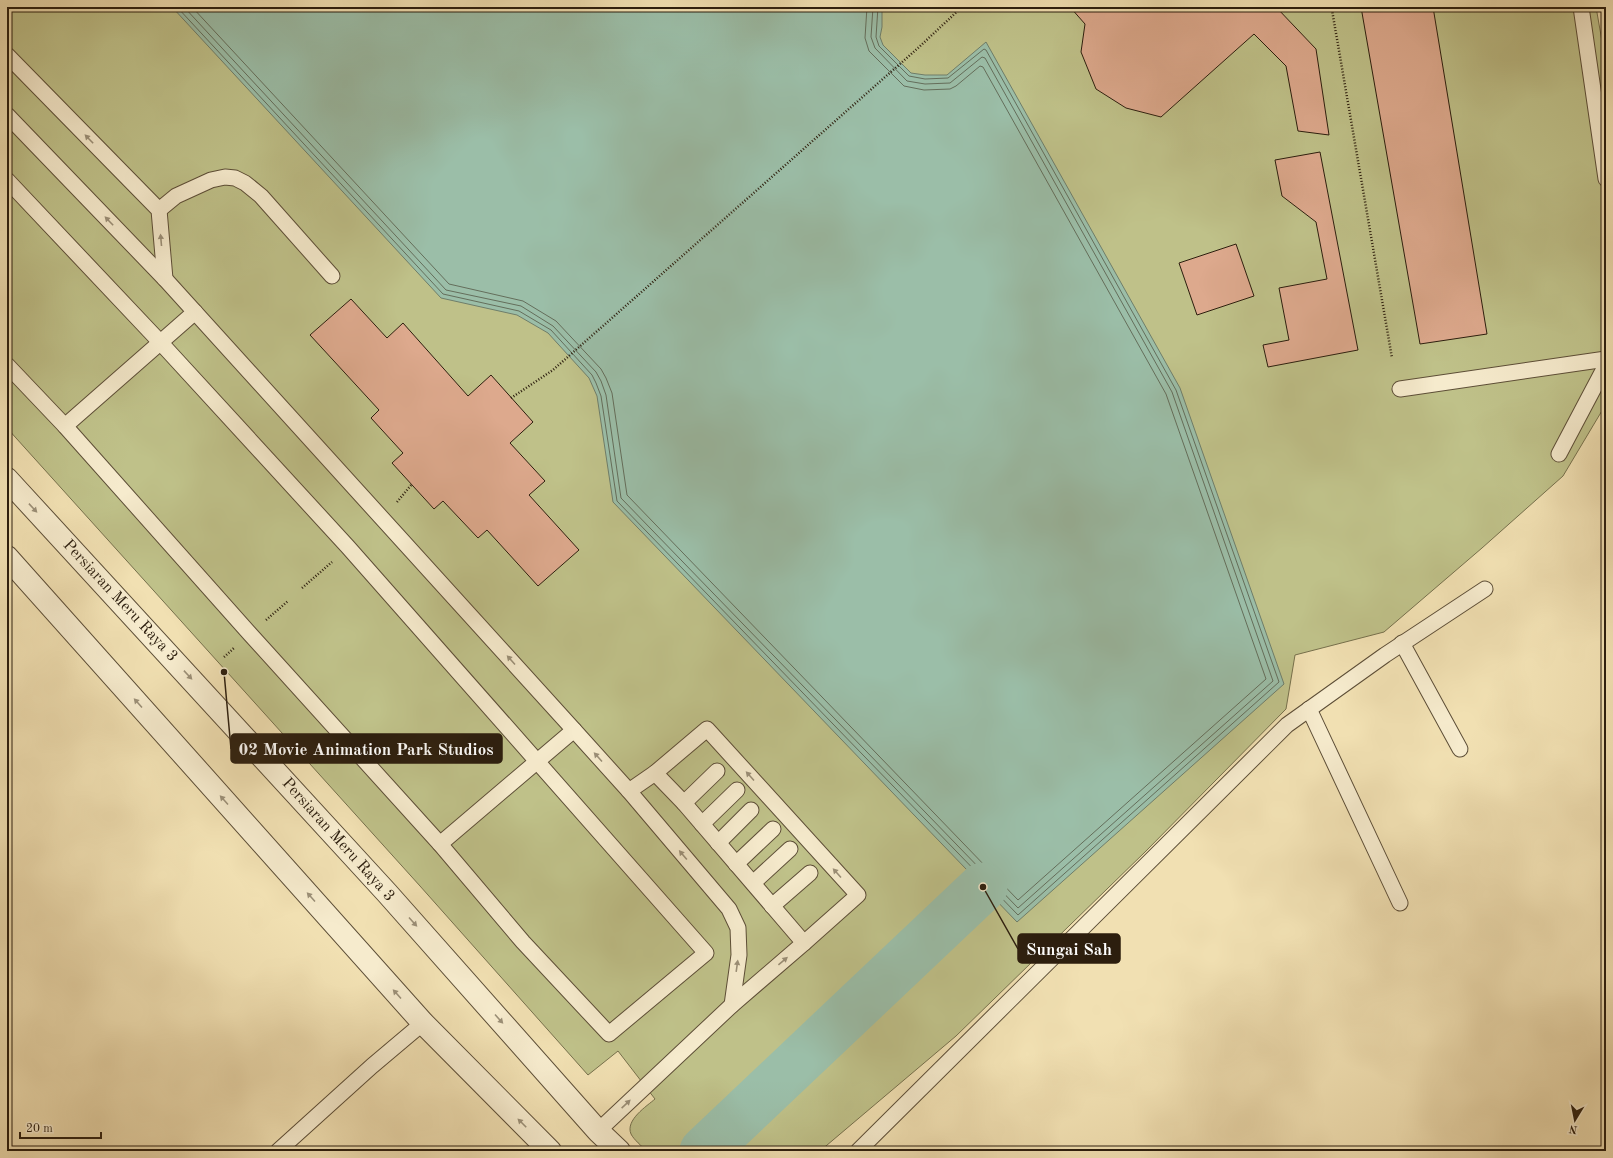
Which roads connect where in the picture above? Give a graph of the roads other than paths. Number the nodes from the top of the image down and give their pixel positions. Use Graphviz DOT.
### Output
graph roads {
  1 [pos="1581,7"];
  2 [pos="7,55"];
  3 [pos="7,115"];
  4 [pos="1606,179"];
  5 [pos="7,180"];
  6 [pos="159,210"];
  7 [pos="332,276"];
  8 [pos="165,279"];
  9 [pos="195,312"];
  10 [pos="160,342"];
  11 [pos="1606,358"];
  12 [pos="7,365"];
  13 [pos="1606,365"];
  14 [pos="1400,389"];
  15 [pos="65,426"];
  16 [pos="1559,454"];
  17 [pos="7,479"];
  18 [pos="7,557"];
  19 [pos="1485,589"];
  20 [pos="1402,643"];
  21 [pos="1309,709"];
  22 [pos="574,730"];
  23 [pos="1460,749"];
  24 [pos="538,761"];
  25 [pos="716,771"];
  26 [pos="654,773"];
  27 [pos="738,790"];
  28 [pos="629,791"];
  29 [pos="684,803"];
  30 [pos="751,810"];
  31 [pos="702,824"];
  32 [pos="773,828"];
  33 [pos="718,842"];
  34 [pos="440,844"];
  35 [pos="790,849"];
  36 [pos="736,864"];
  37 [pos="810,873"];
  38 [pos="753,883"];
  39 [pos="1400,904"];
  40 [pos="772,906"];
  41 [pos="804,943"];
  42 [pos="732,1005"];
  43 [pos="423,1023"];
  44 [pos="598,1130"];
  45 [pos="278,1151"];
  46 [pos="550,1151"];
  47 [pos="619,1151"];
  48 [pos="858,1151"];
  1 -- 4 [label="lane"];
  6 -- 2 [label="lane, one-way"];
  8 -- 3 [label="lane, one-way"];
  5 -- 10 [label="lane"];
  6 -- 7 [label="lane"];
  8 -- 6 [label="lane, one-way"];
  8 -- 9 [label="lane"];
  9 -- 10 [label="lane"];
  22 -- 9 [label="lane, one-way"];
  10 -- 15 [label="lane"];
  10 -- 24 [label="lane"];
  11 -- 14 [label="lane"];
  12 -- 15 [label="lane"];
  13 -- 16 [label="lane"];
  15 -- 34 [label="lane"];
  17 -- 44 [label="street, Persiaran Meru Raya 3, one-way"];
  43 -- 18 [label="street, one-way"];
  19 -- 20 [label="lane"];
  20 -- 21 [label="lane"];
  20 -- 23 [label="lane"];
  21 -- 39 [label="lane"];
  21 -- 48 [label="lane"];
  22 -- 24 [label="lane"];
  28 -- 22 [label="lane, one-way"];
  24 -- 34 [label="lane"];
  24 -- 34 [label="lane"];
  25 -- 29 [label="lane"];
  26 -- 28 [label="lane"];
  26 -- 29 [label="lane"];
  41 -- 26 [label="lane, one-way"];
  27 -- 31 [label="lane"];
  42 -- 28 [label="lane, one-way"];
  29 -- 31 [label="lane"];
  30 -- 33 [label="lane"];
  31 -- 33 [label="lane"];
  32 -- 36 [label="lane"];
  33 -- 36 [label="lane"];
  35 -- 38 [label="lane"];
  36 -- 38 [label="lane"];
  37 -- 40 [label="lane"];
  38 -- 40 [label="lane"];
  40 -- 41 [label="lane"];
  42 -- 41 [label="lane, one-way"];
  44 -- 42 [label="lane, one-way"];
  43 -- 45 [label="lane"];
  46 -- 43 [label="street, one-way"];
  44 -- 47 [label="street, Persiaran Meru Raya 3"];
}
